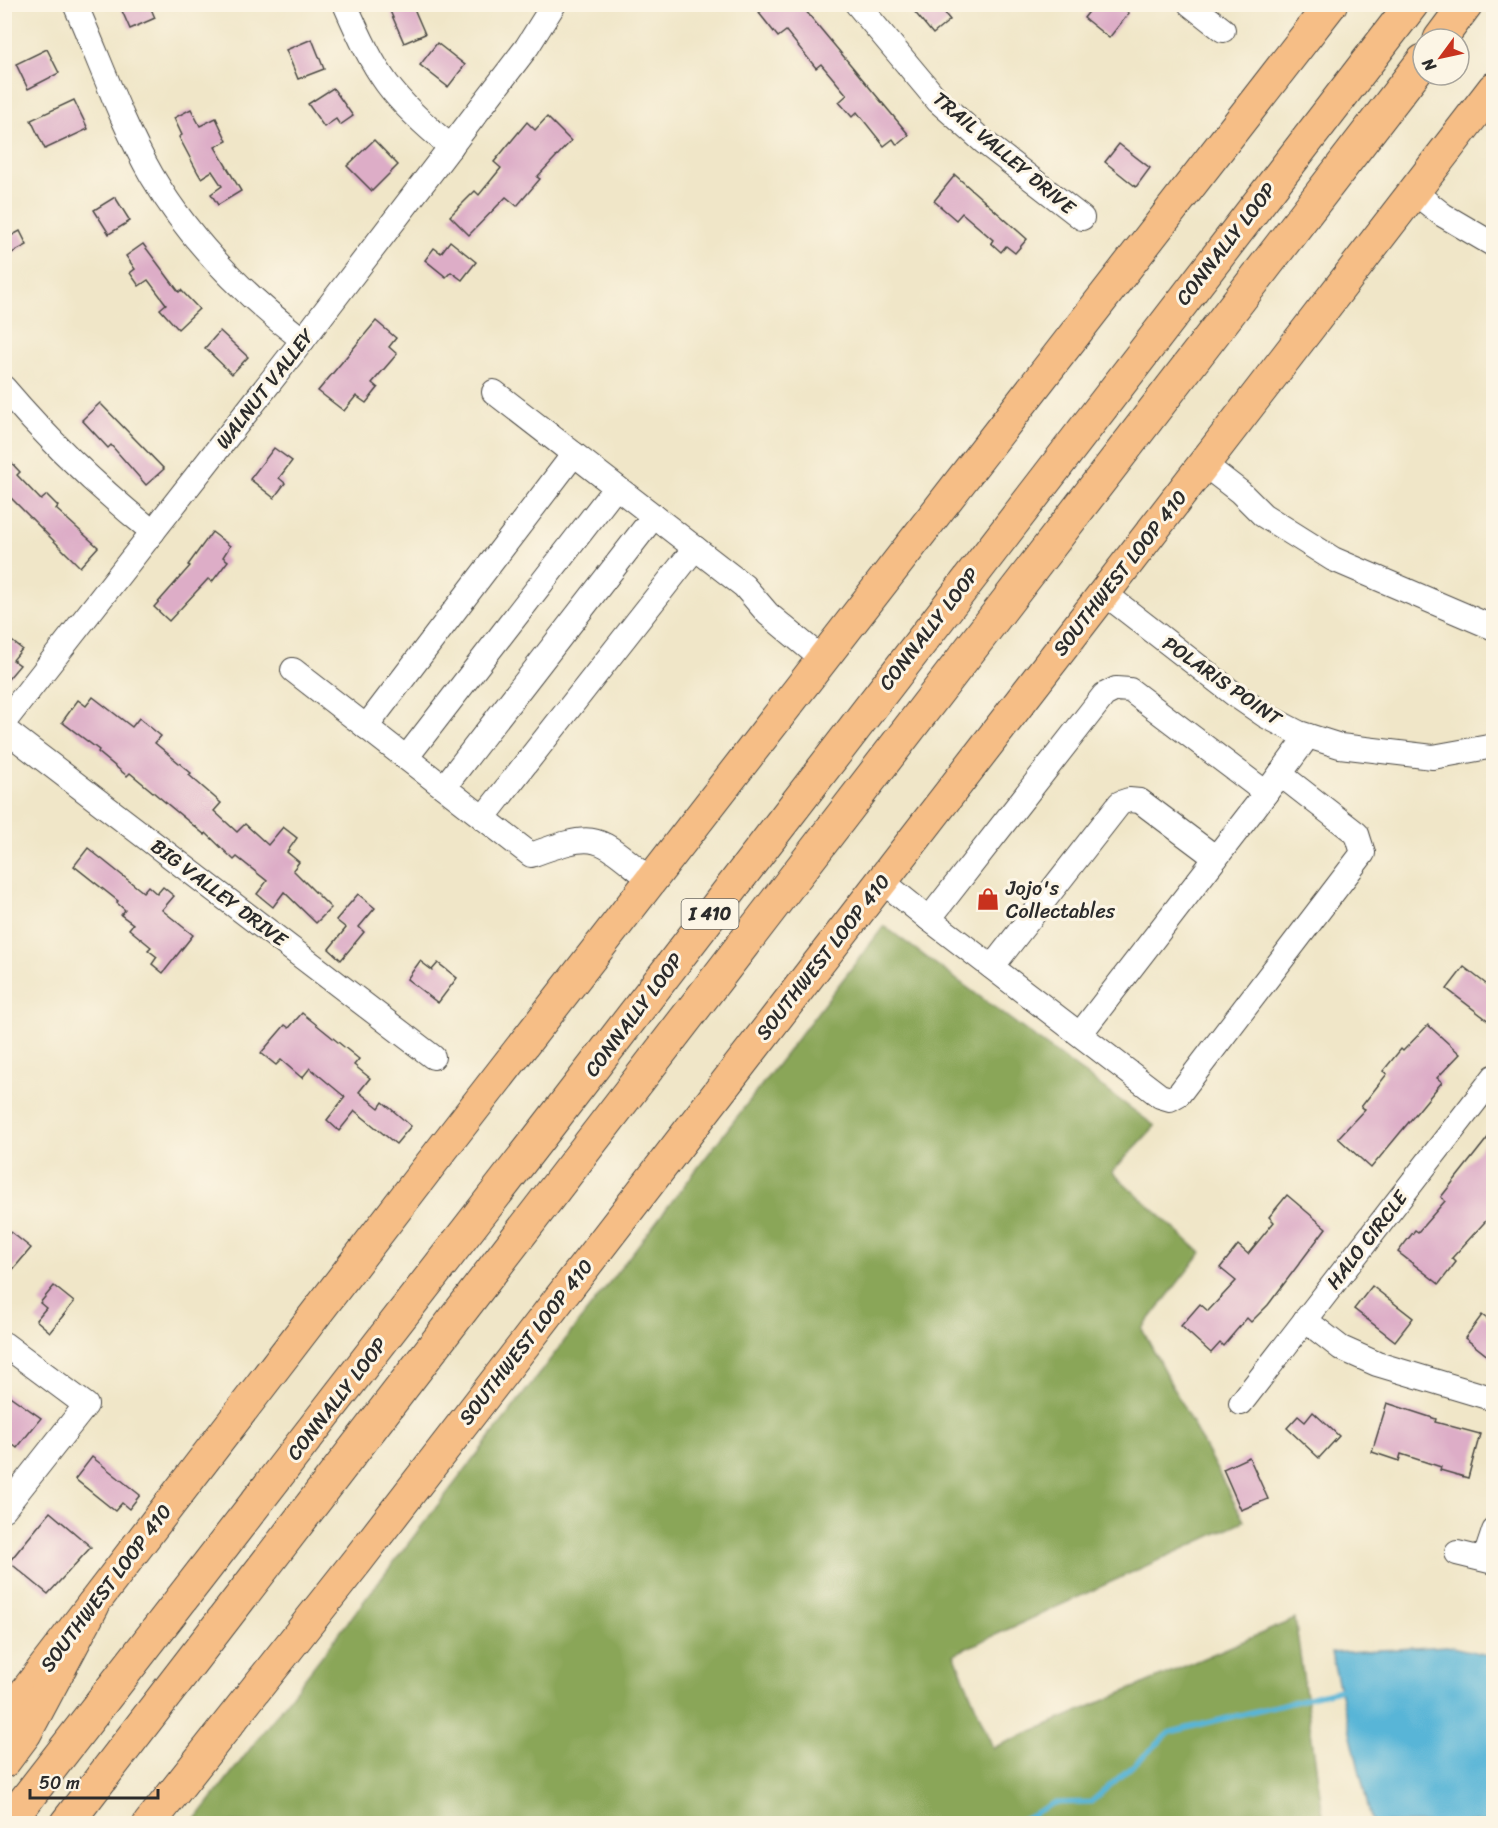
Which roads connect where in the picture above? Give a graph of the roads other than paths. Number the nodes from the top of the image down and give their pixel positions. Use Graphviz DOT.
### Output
graph roads {
  1 [pos="75,4"];
  2 [pos="345,4"];
  3 [pos="554,4"];
  4 [pos="857,4"];
  5 [pos="1190,4"];
  6 [pos="1331,4"];
  7 [pos="1412,4"];
  8 [pos="1466,4"];
  9 [pos="1449,27"];
  10 [pos="1223,30"];
  11 [pos="1411,77"];
  12 [pos="1494,88"];
  13 [pos="451,147"];
  14 [pos="1414,192"];
  15 [pos="1082,218"];
  16 [pos="1494,245"];
  17 [pos="303,340"];
  18 [pos="4,388"];
  19 [pos="494,392"];
  20 [pos="574,454"];
  21 [pos="1204,465"];
  22 [pos="616,487"];
  23 [pos="654,516"];
  24 [pos="153,532"];
  25 [pos="695,548"];
  26 [pos="1104,593"];
  27 [pos="1494,628"];
  28 [pos="822,659"];
  29 [pos="293,670"];
  30 [pos="4,722"];
  31 [pos="366,727"];
  32 [pos="4,729"];
  33 [pos="1308,736"];
  34 [pos="1494,746"];
  35 [pos="406,758"];
  36 [pos="1273,783"];
  37 [pos="444,787"];
  38 [pos="483,818"];
  39 [pos="1216,858"];
  40 [pos="651,880"];
  41 [pos="882,881"];
  42 [pos="929,919"];
  43 [pos="992,967"];
  44 [pos="1080,1034"];
  45 [pos="433,1057"];
  46 [pos="1494,1077"];
  47 [pos="1305,1320"];
  48 [pos="4,1344"];
  49 [pos="1494,1399"];
  50 [pos="1241,1403"];
  51 [pos="4,1509"];
  52 [pos="1494,1531"];
  53 [pos="1457,1552"];
  54 [pos="1489,1560"];
  55 [pos="93,1605"];
  56 [pos="4,1720"];
  57 [pos="4,1761"];
  58 [pos="7,1824"];
  59 [pos="66,1824"];
  60 [pos="149,1824"];
  1 -- 17 [label="street"];
  2 -- 13 [label="street"];
  3 -- 13 [label="street, WALNUT VALLEY"];
  4 -- 15 [label="street, TRAIL VALLEY DRIVE"];
  5 -- 10 [label="street"];
  6 -- 28 [label="main road, SOUTHWEST LOOP 410"];
  7 -- 58 [label="highway, CONNALLY LOOP / I 410"];
  8 -- 9 [label="highway"];
  11 -- 59 [label="highway, I 410"];
  12 -- 14 [label="main road, SOUTHWEST LOOP 410"];
  13 -- 17 [label="street, WALNUT VALLEY"];
  14 -- 16 [label="street"];
  14 -- 21 [label="main road, SOUTHWEST LOOP 410"];
  17 -- 24 [label="street, WALNUT VALLEY"];
  18 -- 24 [label="street"];
  19 -- 20 [label="street"];
  20 -- 22 [label="street"];
  20 -- 31 [label="street"];
  21 -- 26 [label="main road, SOUTHWEST LOOP 410"];
  21 -- 27 [label="street"];
  22 -- 23 [label="street"];
  22 -- 35 [label="street"];
  23 -- 25 [label="street"];
  23 -- 37 [label="street"];
  24 -- 30 [label="street, WALNUT VALLEY"];
  25 -- 28 [label="street"];
  25 -- 38 [label="street"];
  26 -- 33 [label="street, POLARIS POINT"];
  26 -- 41 [label="main road, SOUTHWEST LOOP 410"];
  28 -- 40 [label="main road, SOUTHWEST LOOP 410"];
  29 -- 31 [label="street"];
  31 -- 35 [label="street"];
  32 -- 45 [label="street, BIG VALLEY DRIVE"];
  33 -- 34 [label="street, POLARIS POINT"];
  33 -- 36 [label="street"];
  35 -- 37 [label="street"];
  36 -- 39 [label="street"];
  36 -- 42 [label="street"];
  36 -- 44 [label="street"];
  37 -- 38 [label="street"];
  38 -- 40 [label="street"];
  39 -- 43 [label="street"];
  39 -- 44 [label="street"];
  40 -- 55 [label="main road, SOUTHWEST LOOP 410"];
  41 -- 42 [label="street"];
  41 -- 60 [label="main road, SOUTHWEST LOOP 410"];
  42 -- 43 [label="street"];
  43 -- 44 [label="street"];
  46 -- 47 [label="street, HALO CIRCLE"];
  47 -- 49 [label="street"];
  47 -- 50 [label="street, HALO CIRCLE"];
  48 -- 51 [label="street"];
  52 -- 54 [label="street"];
  53 -- 54 [label="street"];
  55 -- 56 [label="main road, SOUTHWEST LOOP 410"];
  55 -- 57 [label="highway"];
}
